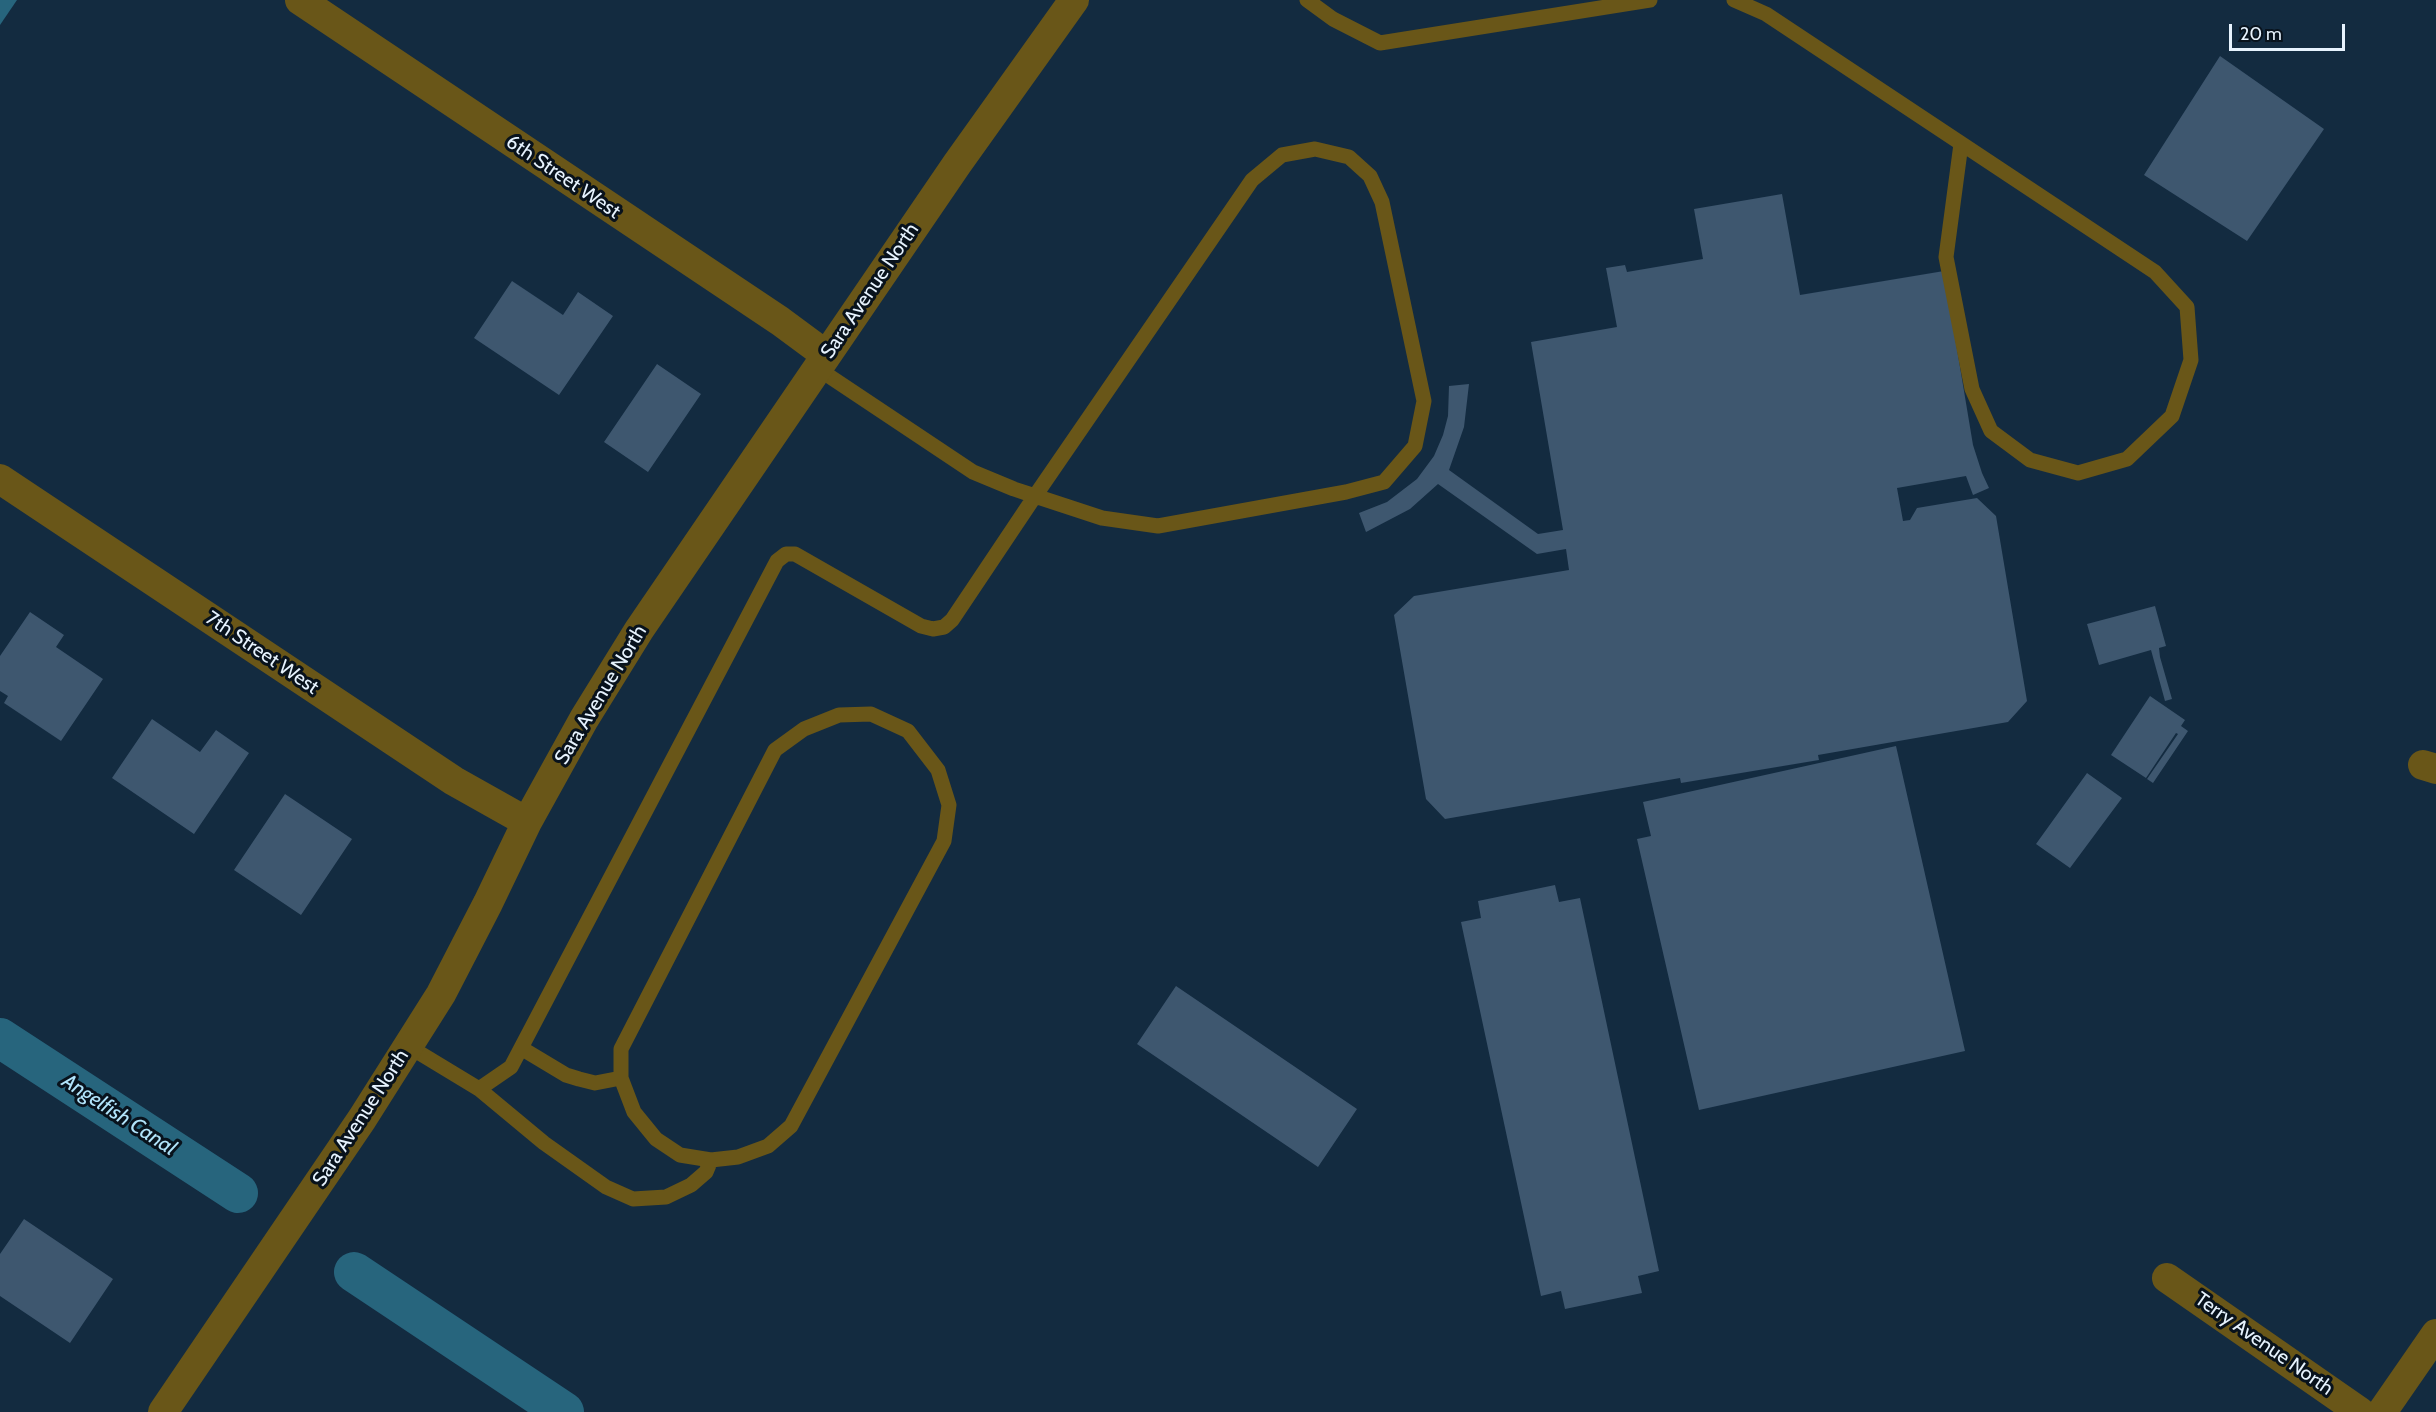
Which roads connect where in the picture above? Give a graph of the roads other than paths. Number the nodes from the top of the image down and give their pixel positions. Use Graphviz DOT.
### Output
graph roads {
  1 [pos="300,0"];
  2 [pos="1074,0"];
  3 [pos="1307,0"];
  4 [pos="1650,0"];
  5 [pos="1734,0"];
  6 [pos="1562,7"];
  7 [pos="1961,144"];
  8 [pos="822,361"];
  9 [pos="0,479"];
  10 [pos="1035,496"];
  11 [pos="527,822"];
  12 [pos="408,1046"];
  13 [pos="521,1048"];
  14 [pos="621,1078"];
  15 [pos="479,1089"];
  16 [pos="711,1160"];
  17 [pos="2167,1278"];
  18 [pos="2436,1334"];
  19 [pos="163,1412"];
  20 [pos="2360,1412"];
  21 [pos="2382,1412"];
  1 -- 8 [label="street, 6th Street West"];
  2 -- 8 [label="street, Sara Avenue North"];
  3 -- 6 [label="lane"];
  4 -- 6 [label="lane"];
  5 -- 7 [label="lane"];
  7 -- 7 [label="lane"];
  8 -- 10 [label="lane"];
  8 -- 11 [label="street, Sara Avenue North"];
  9 -- 11 [label="street, 7th Street West"];
  10 -- 10 [label="lane"];
  10 -- 13 [label="lane"];
  11 -- 12 [label="street, Sara Avenue North"];
  12 -- 15 [label="lane"];
  12 -- 19 [label="street, Sara Avenue North"];
  13 -- 14 [label="lane"];
  13 -- 15 [label="lane"];
  14 -- 16 [label="lane"];
  14 -- 16 [label="lane"];
  15 -- 16 [label="lane"];
  17 -- 20 [label="street, Terry Avenue North"];
  18 -- 21 [label="street"];
}
